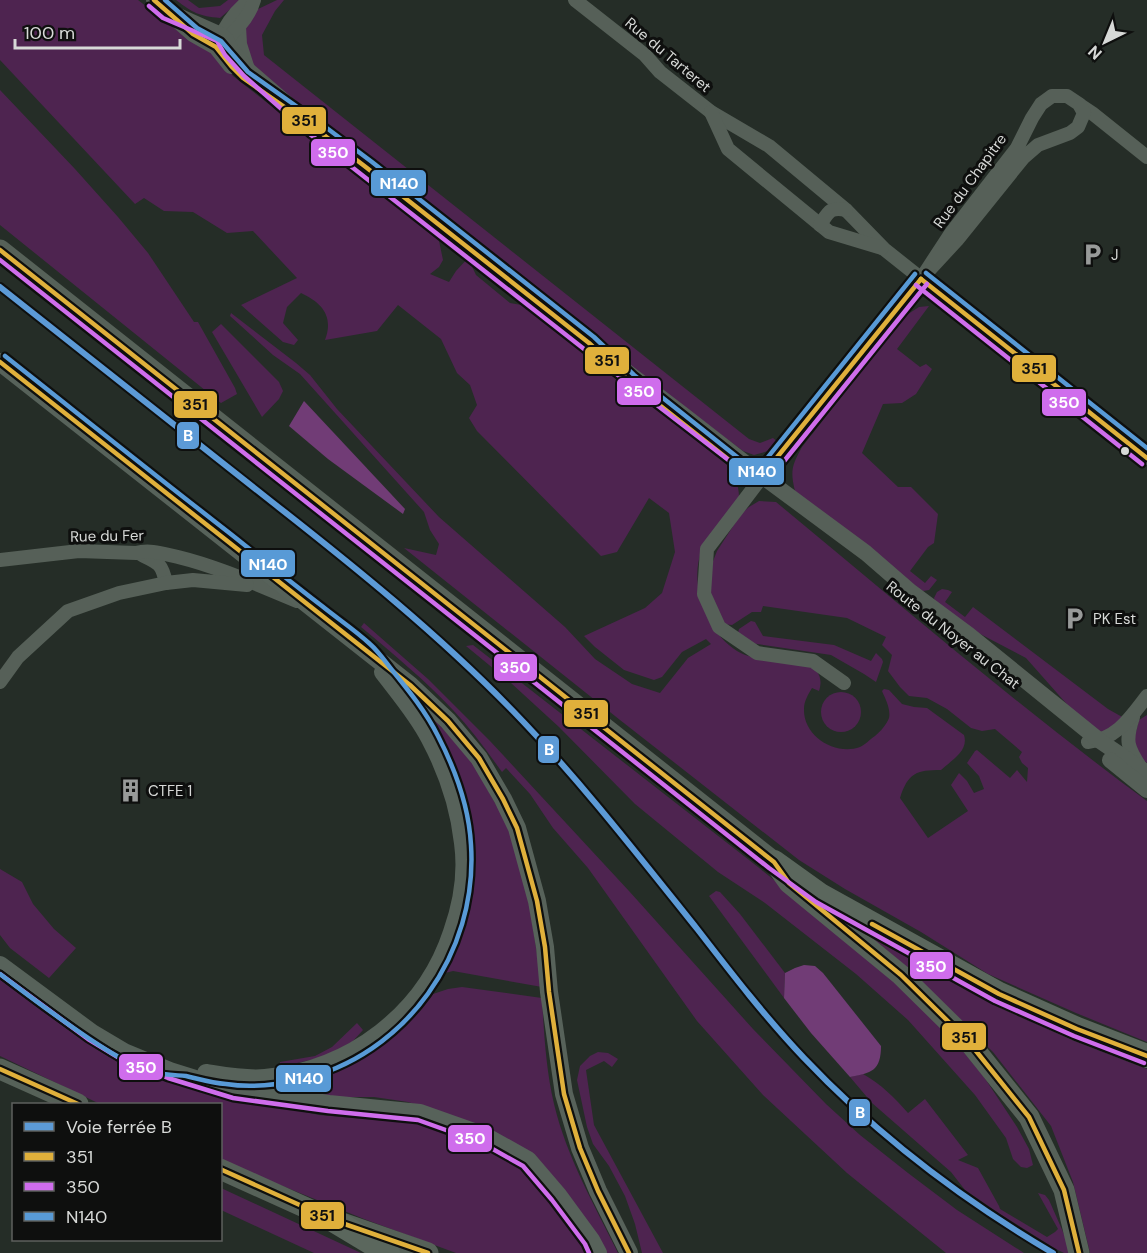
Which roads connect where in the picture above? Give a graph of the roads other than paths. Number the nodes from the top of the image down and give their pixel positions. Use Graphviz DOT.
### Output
graph roads {
  1 [pos="252,0"];
  2 [pos="575,0"];
  3 [pos="160,5"];
  4 [pos="239,27"];
  5 [pos="221,41"];
  6 [pos="249,70"];
  7 [pos="1079,105"];
  8 [pos="711,112"];
  9 [pos="316,129"];
  10 [pos="1147,157"];
  11 [pos="846,210"];
  12 [pos="820,225"];
  13 [pos="884,249"];
  14 [pos="0,250"];
  15 [pos="921,279"];
  16 [pos="0,362"];
  17 [pos="1147,458"];
  18 [pos="760,479"];
  19 [pos="136,553"];
  20 [pos="0,560"];
  21 [pos="166,583"];
  22 [pos="263,587"];
  23 [pos="313,608"];
  24 [pos="367,651"];
  25 [pos="0,682"];
  26 [pos="844,683"];
  27 [pos="1147,696"];
  28 [pos="1135,712"];
  29 [pos="1094,742"];
  30 [pos="1144,772"];
  31 [pos="1147,790"];
  32 [pos="774,862"];
  33 [pos="1,965"];
  34 [pos="1147,1056"];
  35 [pos="151,1064"];
  36 [pos="0,1069"];
  37 [pos="76,1103"];
  38 [pos="222,1170"];
  39 [pos="333,1220"];
  40 [pos="1079,1249"];
  41 [pos="388,1253"];
  42 [pos="428,1253"];
  43 [pos="598,1253"];
  44 [pos="629,1253"];
  1 -- 4 [label="street"];
  1 -- 5 [label="street"];
  2 -- 8 [label="street, Rue du Tarteret"];
  3 -- 5 [label="street, Route du Noyer au Chat"];
  4 -- 5 [label="street"];
  4 -- 6 [label="street"];
  5 -- 6 [label="street, Route du Noyer au Chat"];
  5 -- 9 [label="street, Route du Noyer au Chat"];
  6 -- 9 [label="street, Route du Noyer au Chat"];
  7 -- 10 [label="street"];
  7 -- 15 [label="street, Rue du Chapitre"];
  7 -- 15 [label="street, Rue du Chapitre"];
  8 -- 11 [label="street, Rue du Tarteret"];
  8 -- 12 [label="street, Rue du Tarteret"];
  9 -- 18 [label="street, Route du Noyer au Chat"];
  11 -- 12 [label="street"];
  11 -- 13 [label="street, Rue du Tarteret"];
  12 -- 13 [label="street, Rue du Tarteret"];
  13 -- 15 [label="street, Rue du Tarteret"];
  14 -- 32 [label="main road"];
  15 -- 17 [label="street, Rue du Tarteret"];
  15 -- 18 [label="street, Rue du Chapitre"];
  16 -- 23 [label="main road"];
  18 -- 26 [label="street, Rue du Chapitre"];
  18 -- 29 [label="street, Route du Noyer au Chat"];
  19 -- 20 [label="street, Rue du Fer"];
  19 -- 21 [label="street"];
  19 -- 22 [label="street, Rue du Fer"];
  21 -- 22 [label="street"];
  21 -- 25 [label="street"];
  22 -- 23 [label="street, Rue du Fer"];
  23 -- 24 [label="main road"];
  24 -- 35 [label="main road"];
  24 -- 44 [label="main road"];
  27 -- 28 [label="street"];
  28 -- 29 [label="street"];
  28 -- 30 [label="street"];
  29 -- 30 [label="street, Route du Noyer au Chat"];
  29 -- 31 [label="street, Route du Noyer au Chat"];
  32 -- 34 [label="highway"];
  32 -- 40 [label="main road"];
  33 -- 35 [label="main road"];
  35 -- 43 [label="main road"];
  36 -- 37 [label="main road"];
  38 -- 39 [label="main road"];
  39 -- 41 [label="highway"];
  39 -- 42 [label="main road"];
}
